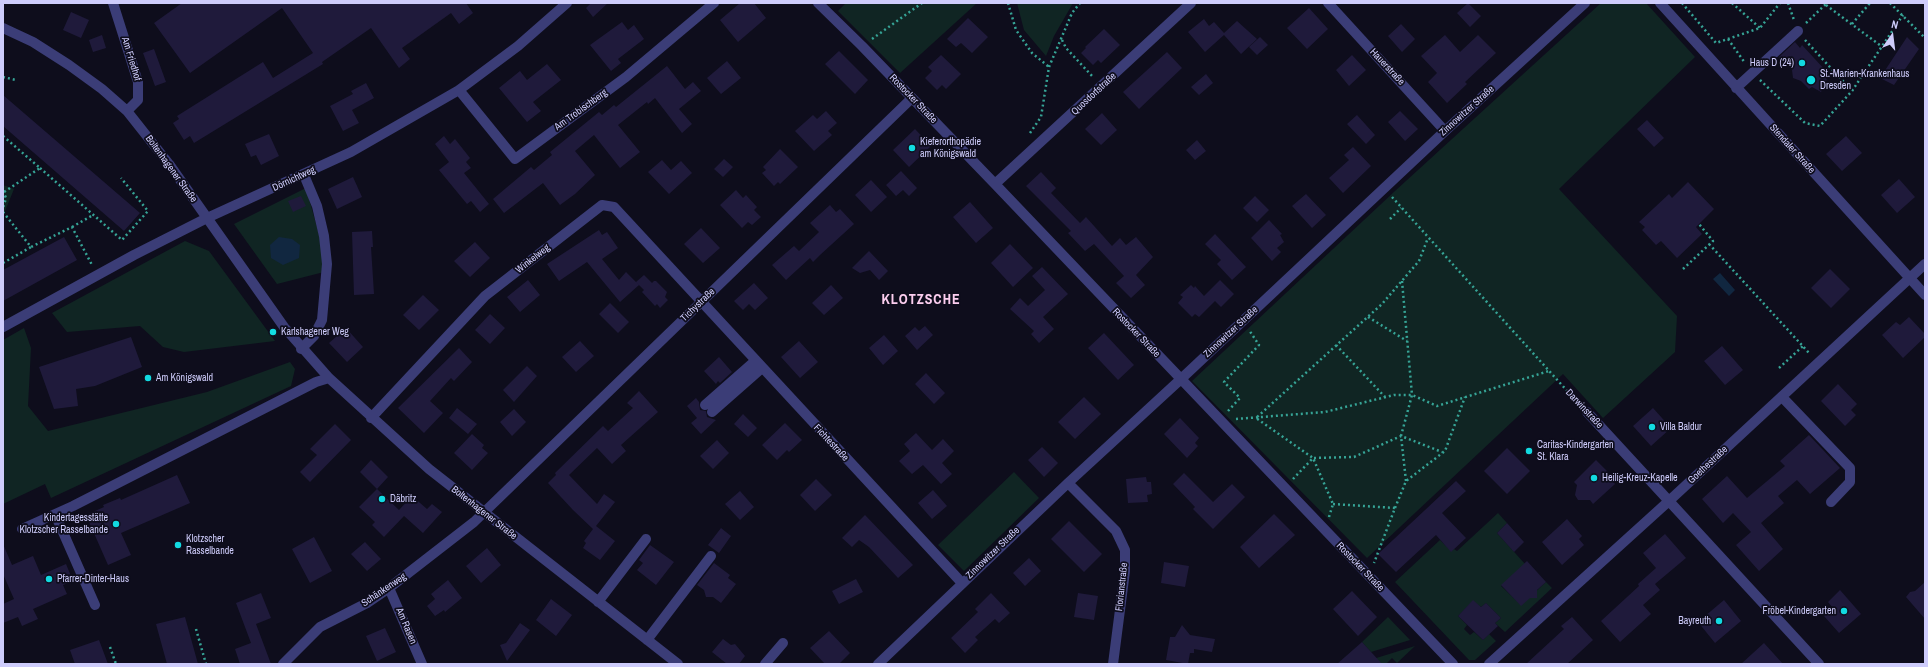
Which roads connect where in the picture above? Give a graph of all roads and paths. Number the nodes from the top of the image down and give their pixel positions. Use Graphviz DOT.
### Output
graph roads {
  1 [pos="113,3"];
  2 [pos="568,3"];
  3 [pos="714,3"];
  4 [pos="818,3"];
  5 [pos="922,3"];
  6 [pos="1008,3"];
  7 [pos="1080,3"];
  8 [pos="1191,3"];
  9 [pos="1328,3"];
  10 [pos="1585,3"];
  11 [pos="1660,3"];
  12 [pos="1682,3"];
  13 [pos="1732,3"];
  14 [pos="1780,3"];
  15 [pos="1788,3"];
  16 [pos="1870,3"];
  17 [pos="1890,3"];
  18 [pos="1827,4"];
  19 [pos="1902,15"];
  20 [pos="1852,24"];
  21 [pos="3,28"];
  22 [pos="1760,28"];
  23 [pos="1798,31"];
  24 [pos="1925,38"];
  25 [pos="1061,39"];
  26 [pos="1728,39"];
  27 [pos="862,46"];
  28 [pos="1882,46"];
  29 [pos="1049,67"];
  30 [pos="1753,73"];
  31 [pos="3,77"];
  32 [pos="16,80"];
  33 [pos="1102,87"];
  34 [pos="1736,88"];
  35 [pos="459,90"];
  36 [pos="1852,91"];
  37 [pos="912,98"];
  38 [pos="126,111"];
  39 [pos="1445,130"];
  40 [pos="3,136"];
  41 [pos="1028,136"];
  42 [pos="40,168"];
  43 [pos="304,175"];
  44 [pos="121,178"];
  45 [pos="995,184"];
  46 [pos="1383,188"];
  47 [pos="4,192"];
  48 [pos="3,208"];
  49 [pos="1401,208"];
  50 [pos="3,212"];
  51 [pos="93,215"];
  52 [pos="207,218"];
  53 [pos="1390,219"];
  54 [pos="1699,224"];
  55 [pos="72,227"];
  56 [pos="1428,238"];
  57 [pos="1709,244"];
  58 [pos="31,247"];
  59 [pos="3,263"];
  60 [pos="1925,264"];
  61 [pos="1683,268"];
  62 [pos="98,275"];
  63 [pos="1910,278"];
  64 [pos="1402,280"];
  65 [pos="1925,295"];
  66 [pos="701,303"];
  67 [pos="1368,317"];
  68 [pos="1242,322"];
  69 [pos="3,327"];
  70 [pos="1407,341"];
  71 [pos="1336,345"];
  72 [pos="1803,346"];
  73 [pos="301,349"];
  74 [pos="1807,350"];
  75 [pos="758,365"];
  76 [pos="1779,368"];
  77 [pos="1549,372"];
  78 [pos="329,378"];
  79 [pos="1181,379"];
  80 [pos="1412,395"];
  81 [pos="1385,397"];
  82 [pos="1465,397"];
  83 [pos="1782,397"];
  84 [pos="705,404"];
  85 [pos="712,412"];
  86 [pos="1587,412"];
  87 [pos="371,418"];
  88 [pos="1256,418"];
  89 [pos="1220,420"];
  90 [pos="1401,436"];
  91 [pos="1442,452"];
  92 [pos="1313,458"];
  93 [pos="1406,481"];
  94 [pos="1068,483"];
  95 [pos="1285,488"];
  96 [pos="1670,500"];
  97 [pos="1831,502"];
  98 [pos="1333,504"];
  99 [pos="1395,508"];
  100 [pos="484,513"];
  101 [pos="55,514"];
  102 [pos="22,529"];
  103 [pos="1326,531"];
  104 [pos="646,539"];
  105 [pos="711,556"];
  106 [pos="1370,577"];
  107 [pos="962,583"];
  108 [pos="390,588"];
  109 [pos="598,602"];
  110 [pos="95,605"];
  111 [pos="196,629"];
  112 [pos="647,640"];
  113 [pos="782,643"];
  114 [pos="110,647"];
  115 [pos="116,664"];
  116 [pos="206,664"];
  117 [pos="283,664"];
  118 [pos="422,664"];
  119 [pos="678,664"];
  120 [pos="765,664"];
  121 [pos="878,664"];
  122 [pos="1113,664"];
  123 [pos="1453,664"];
  124 [pos="1489,664"];
  125 [pos="1819,664"];
  1 -- 38 [label="street, Am Friedhof"];
  2 -- 35 [label="street, Dörnichtweg"];
  3 -- 35 [label="street, Am Trobischberg"];
  4 -- 27 [label="street, Rostocker Straße"];
  5 -- 27 [label="path"];
  6 -- 29 [label="path"];
  7 -- 25 [label="path"];
  8 -- 33 [label="street, Quosdorfstraße"];
  9 -- 39 [label="street, Hauerstraße"];
  10 -- 39 [label="street, Zinnowitzer Straße"];
  11 -- 34 [label="street, Stendaler Straße"];
  12 -- 26 [label="path"];
  13 -- 22 [label="path"];
  14 -- 22 [label="path"];
  15 -- 23 [label="path"];
  16 -- 20 [label="path"];
  17 -- 19 [label="path"];
  18 -- 20 [label="path"];
  18 -- 23 [label="path"];
  19 -- 24 [label="path"];
  19 -- 28 [label="path"];
  20 -- 28 [label="path"];
  21 -- 38 [label="street, Boltenhagener Straße"];
  22 -- 26 [label="path"];
  23 -- 30 [label="street"];
  23 -- 36 [label="path"];
  25 -- 29 [label="path"];
  25 -- 33 [label="path"];
  26 -- 30 [label="path"];
  27 -- 37 [label="street, Rostocker Straße"];
  28 -- 36 [label="path"];
  29 -- 41 [label="path"];
  30 -- 34 [label="street"];
  30 -- 36 [label="path"];
  31 -- 32 [label="path"];
  33 -- 45 [label="street, Quosdorfstraße"];
  34 -- 63 [label="street, Stendaler Straße"];
  35 -- 43 [label="street, Dörnichtweg"];
  37 -- 45 [label="street, Rostocker Straße"];
  37 -- 66 [label="street, Tichystraße"];
  38 -- 52 [label="street, Boltenhagener Straße"];
  39 -- 46 [label="street, Zinnowitzer Straße"];
  40 -- 42 [label="path"];
  42 -- 47 [label="path"];
  42 -- 51 [label="path"];
  43 -- 52 [label="street, Dörnichtweg"];
  43 -- 73 [label="street"];
  44 -- 51 [label="path"];
  45 -- 79 [label="street, Rostocker Straße"];
  46 -- 49 [label="path, Darwinstraße"];
  46 -- 68 [label="street, Zinnowitzer Straße"];
  47 -- 48 [label="path"];
  49 -- 53 [label="path"];
  49 -- 56 [label="path, Darwinstraße"];
  50 -- 58 [label="path"];
  51 -- 55 [label="path"];
  52 -- 62 [label="street, Dörnichtweg"];
  52 -- 73 [label="street, Boltenhagener Straße"];
  54 -- 57 [label="path"];
  55 -- 58 [label="path"];
  55 -- 62 [label="path"];
  56 -- 64 [label="path"];
  56 -- 77 [label="path, Darwinstraße"];
  57 -- 61 [label="path"];
  57 -- 72 [label="path"];
  58 -- 59 [label="path"];
  60 -- 63 [label="street, Goethestraße"];
  62 -- 69 [label="street, Dörnichtweg"];
  63 -- 65 [label="street, Stendaler Straße"];
  63 -- 83 [label="street, Goethestraße"];
  64 -- 67 [label="path"];
  64 -- 70 [label="path"];
  66 -- 75 [label="street, Fichtestraße"];
  66 -- 87 [label="street, Winkelweg"];
  66 -- 100 [label="street, Tichystraße"];
  67 -- 70 [label="path"];
  67 -- 71 [label="path"];
  68 -- 79 [label="street, Zinnowitzer Straße"];
  68 -- 89 [label="path"];
  70 -- 80 [label="path"];
  71 -- 81 [label="path"];
  71 -- 88 [label="path"];
  72 -- 74 [label="path"];
  72 -- 76 [label="path"];
  73 -- 78 [label="street, Boltenhagener Straße"];
  75 -- 84 [label="street"];
  75 -- 85 [label="street"];
  75 -- 107 [label="street, Fichtestraße"];
  77 -- 82 [label="path"];
  77 -- 86 [label="path, Darwinstraße"];
  78 -- 87 [label="street, Boltenhagener Straße"];
  78 -- 101 [label="street"];
  79 -- 89 [label="street, Rostocker Straße"];
  79 -- 94 [label="street, Zinnowitzer Straße"];
  80 -- 81 [label="path"];
  80 -- 82 [label="path"];
  80 -- 90 [label="path"];
  81 -- 88 [label="path"];
  82 -- 91 [label="path"];
  83 -- 96 [label="street, Goethestraße"];
  83 -- 97 [label="street"];
  86 -- 96 [label="street, Darwinstraße"];
  87 -- 100 [label="street, Boltenhagener Straße"];
  88 -- 89 [label="path"];
  88 -- 92 [label="path"];
  89 -- 95 [label="street, Rostocker Straße"];
  90 -- 91 [label="path"];
  90 -- 92 [label="path"];
  90 -- 93 [label="path"];
  91 -- 93 [label="path"];
  92 -- 95 [label="path"];
  92 -- 98 [label="path"];
  93 -- 99 [label="path"];
  94 -- 107 [label="street, Zinnowitzer Straße"];
  94 -- 122 [label="street, Florianstraße"];
  95 -- 103 [label="street, Rostocker Straße"];
  96 -- 124 [label="street, Goethestraße"];
  96 -- 125 [label="street, Darwinstraße"];
  98 -- 99 [label="path"];
  98 -- 103 [label="path"];
  99 -- 106 [label="path"];
  100 -- 108 [label="street, Schänkenweg"];
  100 -- 109 [label="street, Boltenhagener Straße"];
  101 -- 102 [label="street"];
  101 -- 110 [label="street"];
  103 -- 106 [label="street, Rostocker Straße"];
  104 -- 109 [label="street"];
  105 -- 112 [label="street"];
  106 -- 123 [label="street, Rostocker Straße"];
  107 -- 121 [label="street, Zinnowitzer Straße"];
  108 -- 117 [label="street, Schänkenweg"];
  108 -- 118 [label="street, Am Rasen"];
  109 -- 112 [label="street, Boltenhagener Straße"];
  111 -- 116 [label="path"];
  112 -- 119 [label="street, Boltenhagener Straße"];
  113 -- 120 [label="street"];
  114 -- 115 [label="path"];
}
